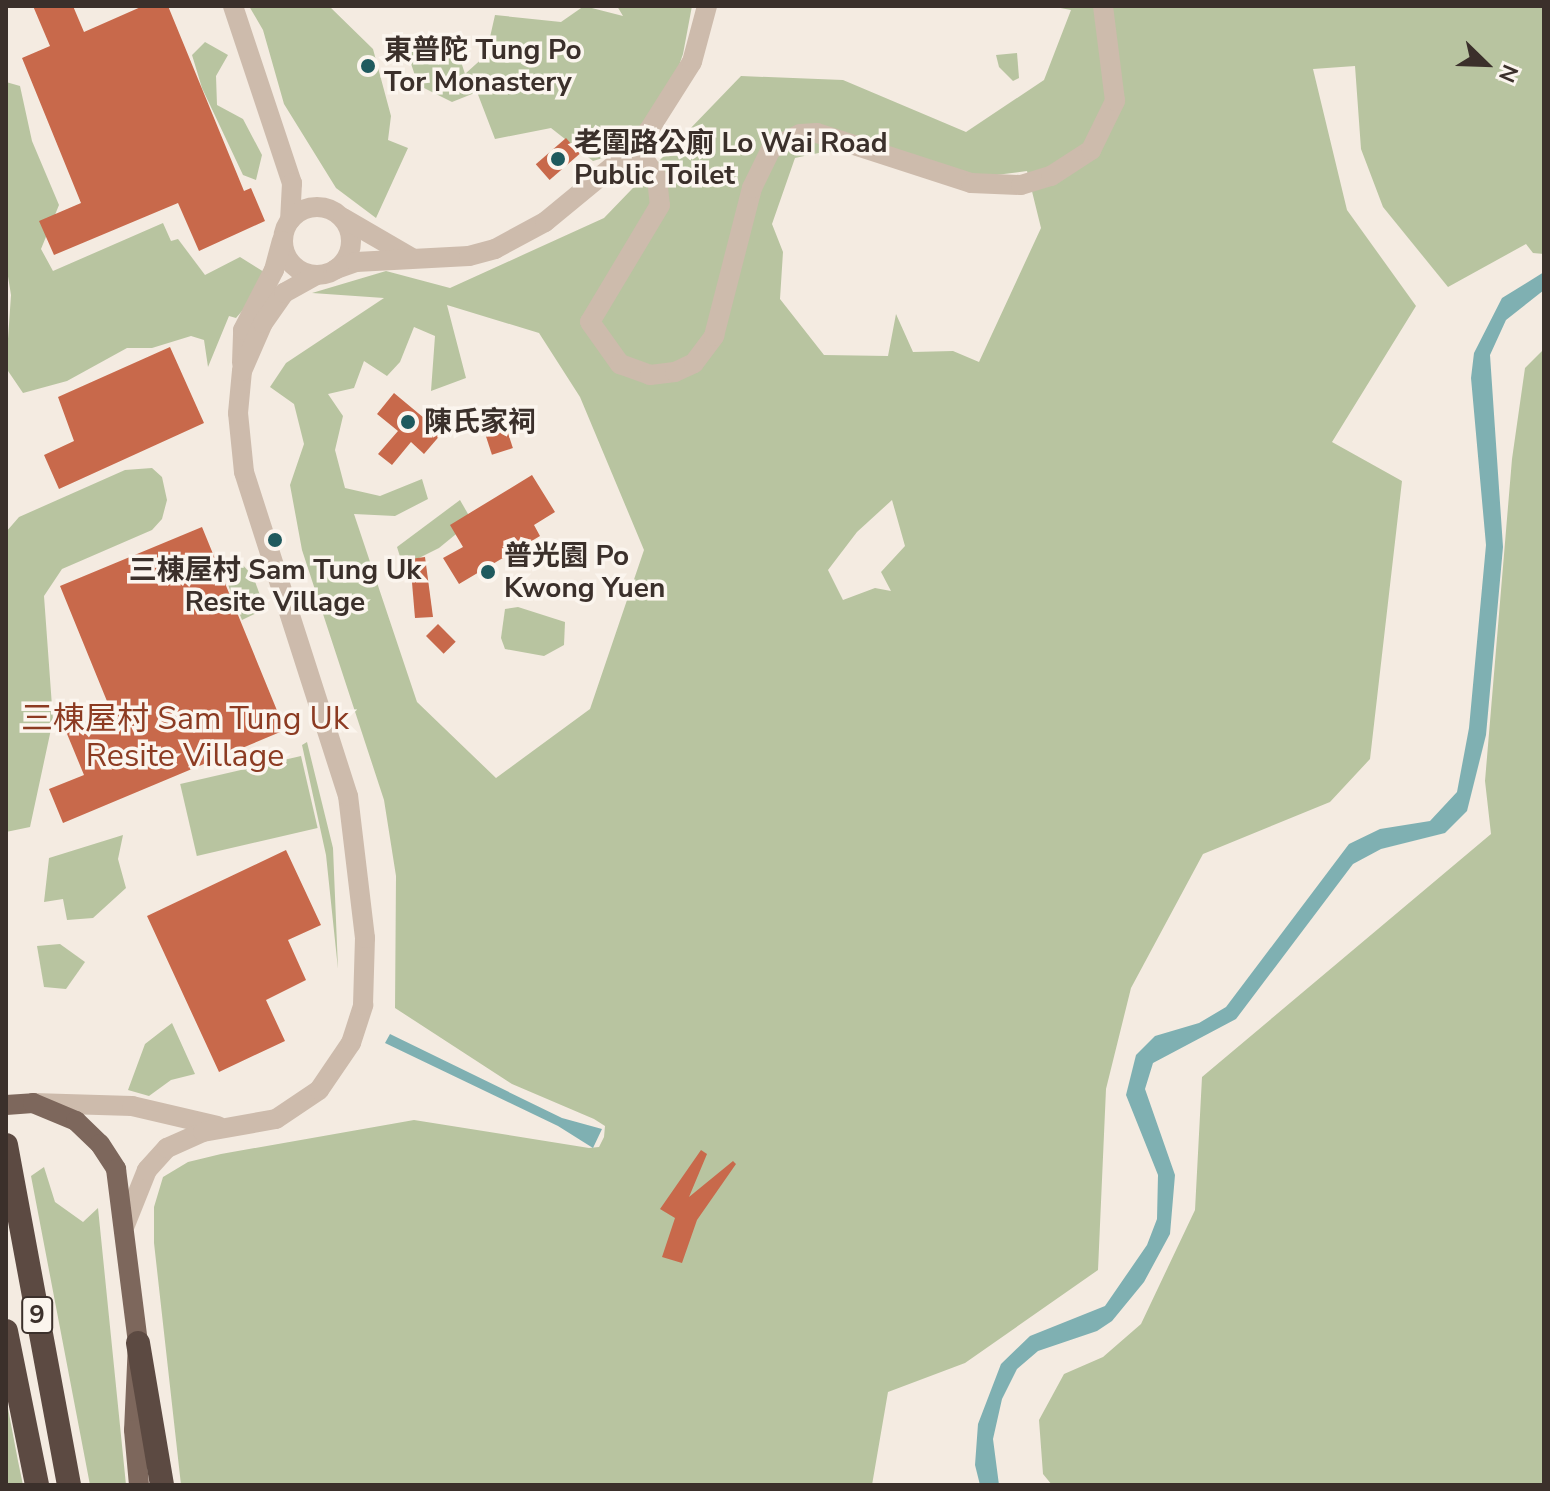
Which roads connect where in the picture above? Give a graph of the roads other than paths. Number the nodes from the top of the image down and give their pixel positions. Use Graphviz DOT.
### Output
graph roads {
  1 [pos="233,6"];
  2 [pos="707,6"];
  3 [pos="1103,6"];
  4 [pos="636,147"];
  5 [pos="282,154"];
  6 [pos="334,212"];
  7 [pos="290,220"];
  8 [pos="282,239"];
  9 [pos="425,261"];
  10 [pos="336,269"];
  11 [pos="315,276"];
  12 [pos="242,371"];
  13 [pos="22,1104"];
  14 [pos="234,1129"];
  15 [pos="6,1145"];
  16 [pos="125,1225"];
  17 [pos="6,1331"];
  18 [pos="138,1343"];
  19 [pos="37,1485"];
  20 [pos="69,1485"];
  21 [pos="139,1485"];
  22 [pos="162,1485"];
  1 -- 5 [label="street"];
  2 -- 4 [label="street"];
  3 -- 4 [label="street"];
  4 -- 9 [label="street"];
  5 -- 6 [label="street"];
  5 -- 7 [label="street"];
  6 -- 7 [label="street"];
  6 -- 9 [label="street"];
  6 -- 10 [label="street"];
  7 -- 8 [label="street"];
  8 -- 11 [label="street"];
  8 -- 12 [label="street"];
  9 -- 10 [label="street"];
  10 -- 11 [label="street"];
  11 -- 12 [label="street"];
  12 -- 14 [label="street"];
  13 -- 14 [label="street"];
  13 -- 16 [label="main road"];
  14 -- 16 [label="street"];
  15 -- 20 [label="highway, 9"];
  16 -- 18 [label="main road"];
  17 -- 19 [label="highway, 9"];
  18 -- 21 [label="main road"];
  18 -- 22 [label="highway"];
}
